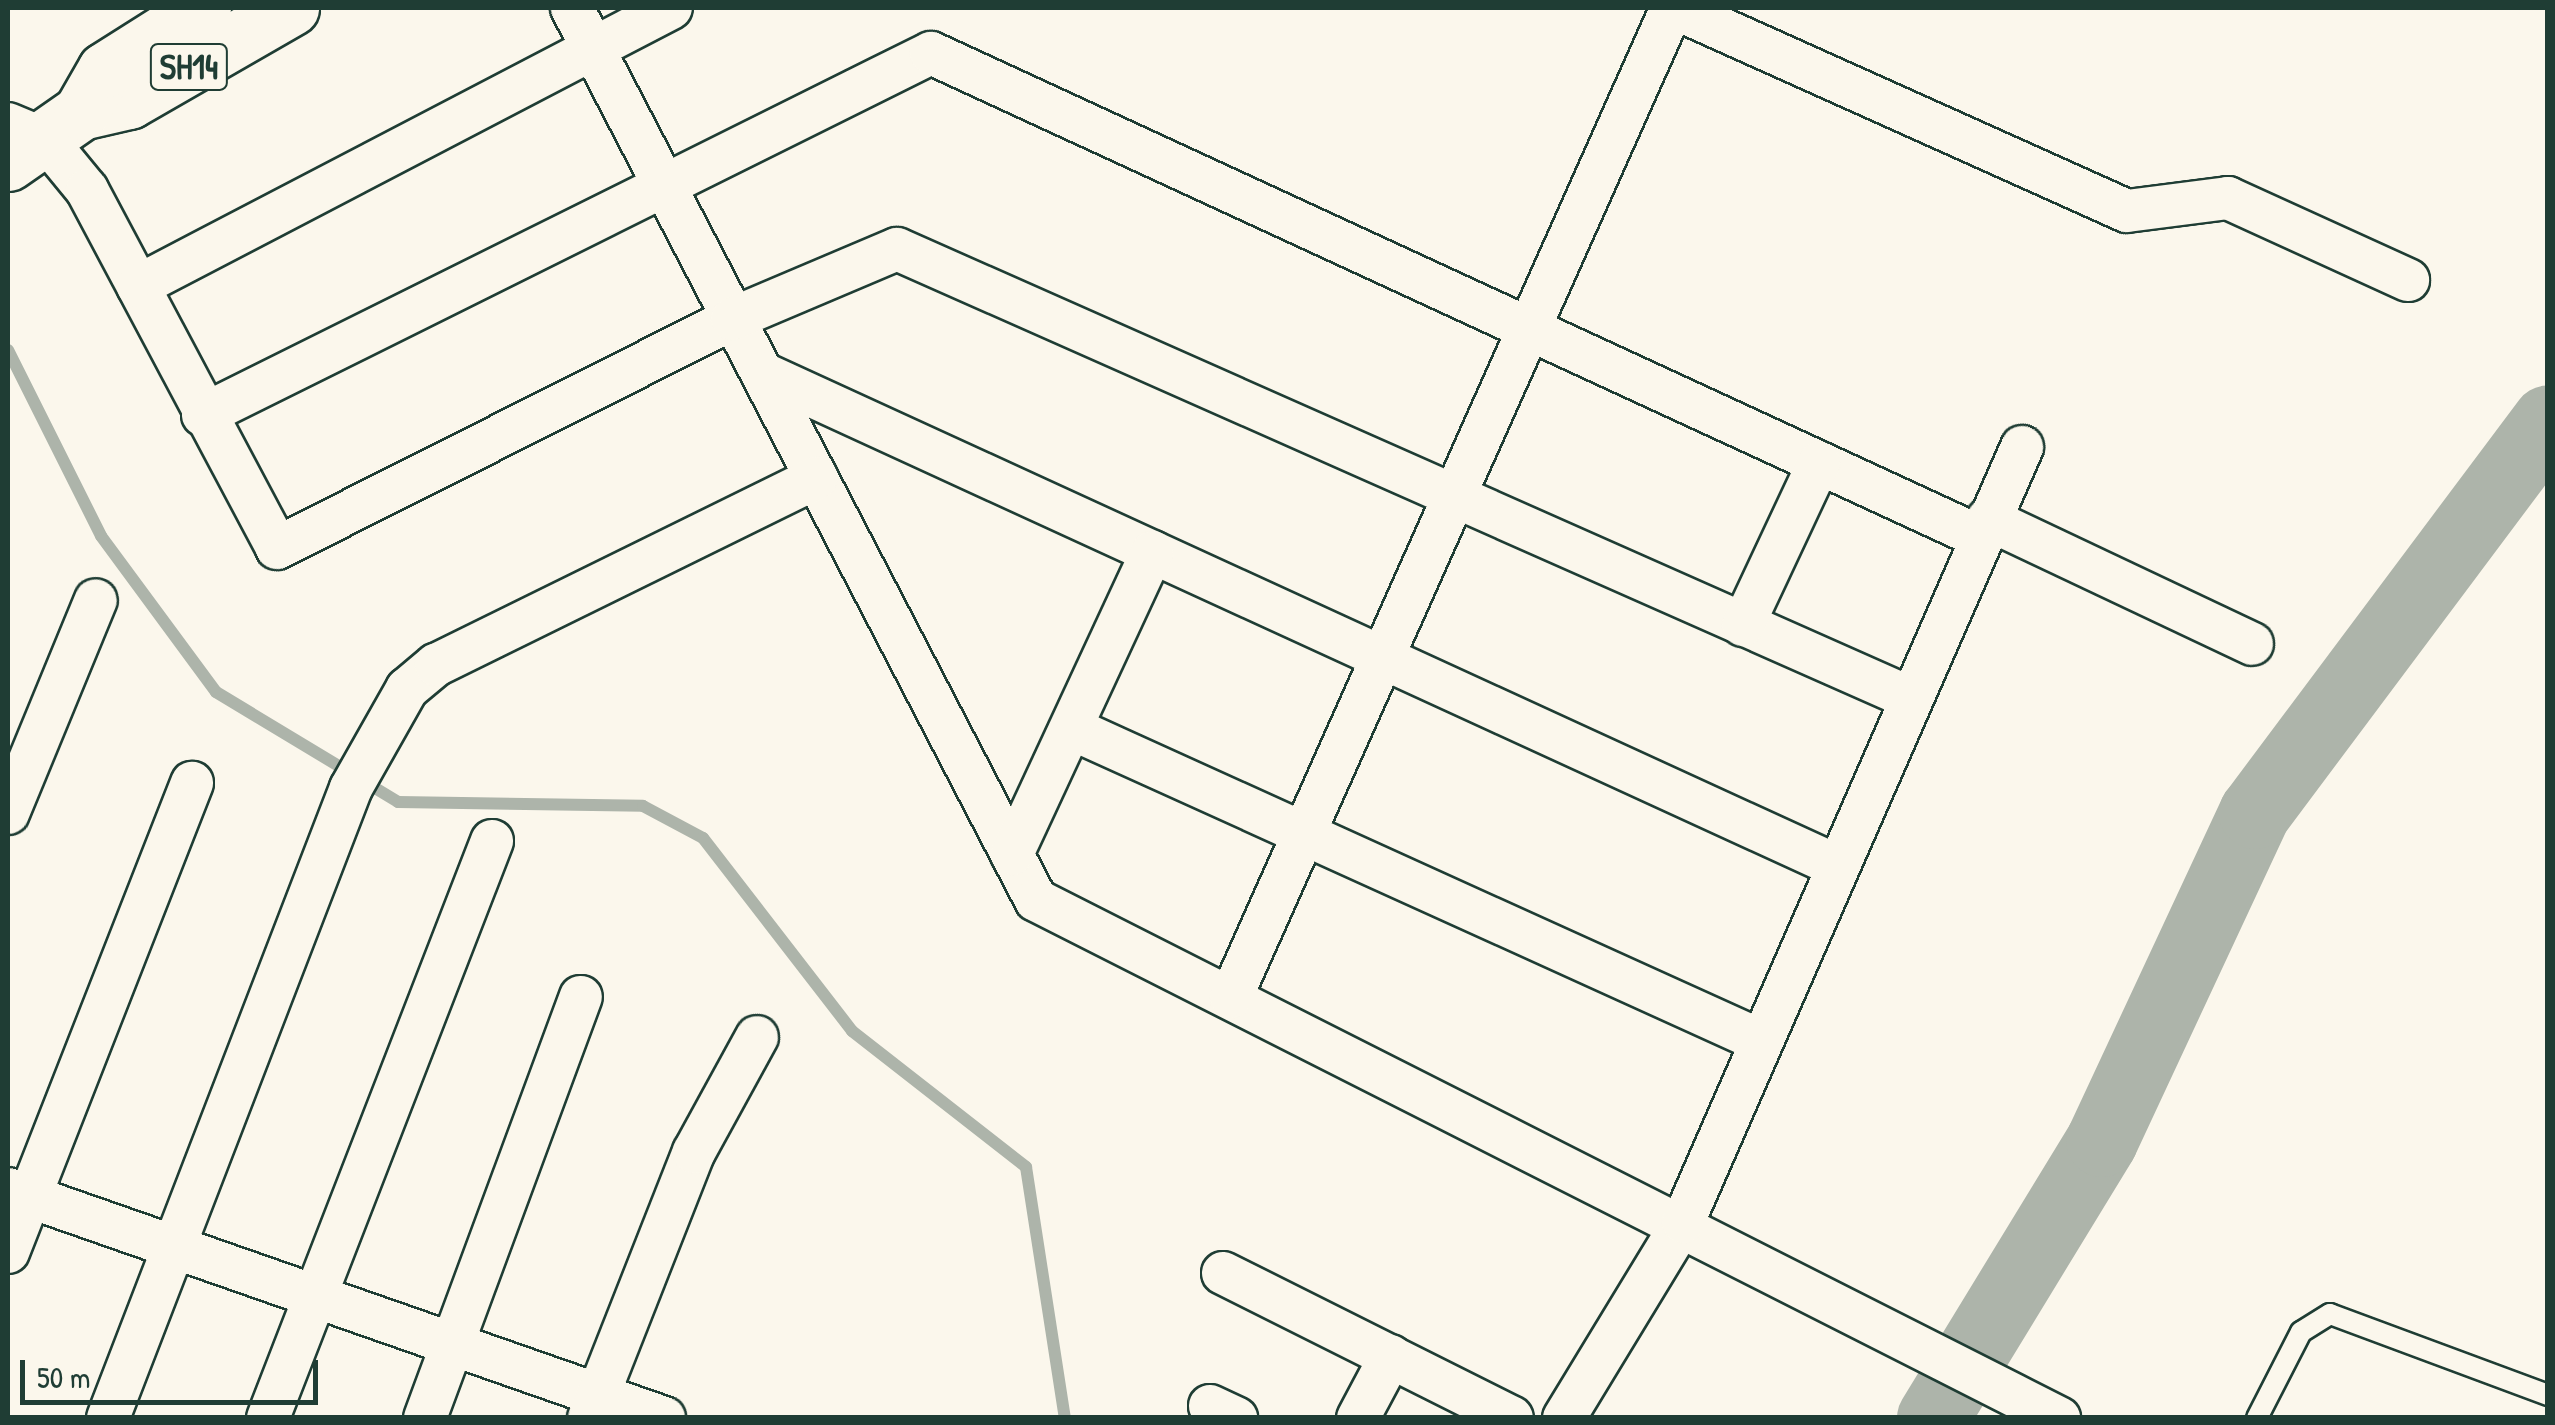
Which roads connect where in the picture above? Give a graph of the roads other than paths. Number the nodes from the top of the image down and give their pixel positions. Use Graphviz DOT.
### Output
graph roads {
  1 [pos="203,8"];
  2 [pos="291,8"];
  3 [pos="572,8"];
  4 [pos="671,8"];
  5 [pos="1673,8"];
  6 [pos="593,47"];
  7 [pos="35,135"];
  8 [pos="666,187"];
  9 [pos="2408,280"];
  10 [pos="138,286"];
  11 [pos="732,319"];
  12 [pos="1523,326"];
  13 [pos="762,373"];
  14 [pos="203,415"];
  15 [pos="2022,447"];
  16 [pos="1819,463"];
  17 [pos="816,478"];
  18 [pos="1450,496"];
  19 [pos="1984,528"];
  20 [pos="1152,552"];
  21 [pos="96,600"];
  22 [pos="1743,624"];
  23 [pos="2252,644"];
  24 [pos="1383,657"];
  25 [pos="1910,698"];
  26 [pos="1072,729"];
  27 [pos="192,783"];
  28 [pos="8,813"];
  29 [pos="1300,832"];
  30 [pos="492,841"];
  31 [pos="1012,854"];
  32 [pos="1837,866"];
  33 [pos="580,997"];
  34 [pos="1231,997"];
  35 [pos="757,1037"];
  36 [pos="1761,1042"];
  37 [pos="17,1192"];
  38 [pos="1683,1222"];
  39 [pos="172,1249"];
  40 [pos="8,1252"];
  41 [pos="1223,1273"];
  42 [pos="314,1297"];
  43 [pos="452,1345"];
  44 [pos="1390,1356"];
  45 [pos="2548,1395"];
  46 [pos="593,1406"];
  47 [pos="2056,1416"];
  48 [pos="108,1418"];
  49 [pos="268,1418"];
  50 [pos="425,1418"];
  51 [pos="664,1418"];
  52 [pos="1358,1418"];
  53 [pos="1512,1418"];
  54 [pos="1564,1418"];
  55 [pos="2257,1418"];
  1 -- 7 [label="main road, SH14"];
  2 -- 7 [label="main road, SH14"];
  3 -- 6 [label="street"];
  4 -- 6 [label="street"];
  5 -- 9 [label="street"];
  5 -- 12 [label="street"];
  6 -- 8 [label="street"];
  6 -- 10 [label="street"];
  7 -- 10 [label="street"];
  8 -- 11 [label="street"];
  8 -- 12 [label="street"];
  8 -- 14 [label="street"];
  10 -- 14 [label="street"];
  11 -- 13 [label="street"];
  11 -- 14 [label="street"];
  11 -- 18 [label="street"];
  12 -- 16 [label="street"];
  12 -- 18 [label="street"];
  13 -- 17 [label="street"];
  13 -- 20 [label="street"];
  15 -- 19 [label="street"];
  16 -- 19 [label="street"];
  16 -- 22 [label="street"];
  17 -- 31 [label="street"];
  17 -- 39 [label="street"];
  18 -- 22 [label="street"];
  18 -- 24 [label="street"];
  19 -- 23 [label="street"];
  19 -- 25 [label="street"];
  20 -- 24 [label="street"];
  20 -- 26 [label="street"];
  21 -- 28 [label="street"];
  22 -- 25 [label="street"];
  24 -- 29 [label="street"];
  24 -- 32 [label="street"];
  25 -- 32 [label="street"];
  26 -- 29 [label="street"];
  26 -- 31 [label="street"];
  27 -- 37 [label="street"];
  29 -- 34 [label="street"];
  29 -- 36 [label="street"];
  30 -- 42 [label="street"];
  31 -- 34 [label="street"];
  32 -- 36 [label="street"];
  33 -- 43 [label="street"];
  34 -- 38 [label="street"];
  35 -- 46 [label="street"];
  36 -- 38 [label="street"];
  37 -- 39 [label="street"];
  37 -- 40 [label="street"];
  38 -- 47 [label="street"];
  38 -- 54 [label="street"];
  39 -- 42 [label="street"];
  39 -- 48 [label="street"];
  41 -- 44 [label="street"];
  42 -- 43 [label="street"];
  42 -- 49 [label="street"];
  43 -- 46 [label="street"];
  43 -- 50 [label="street"];
  44 -- 52 [label="street"];
  44 -- 53 [label="street"];
  45 -- 55 [label="lane"];
  46 -- 51 [label="street"];
}
